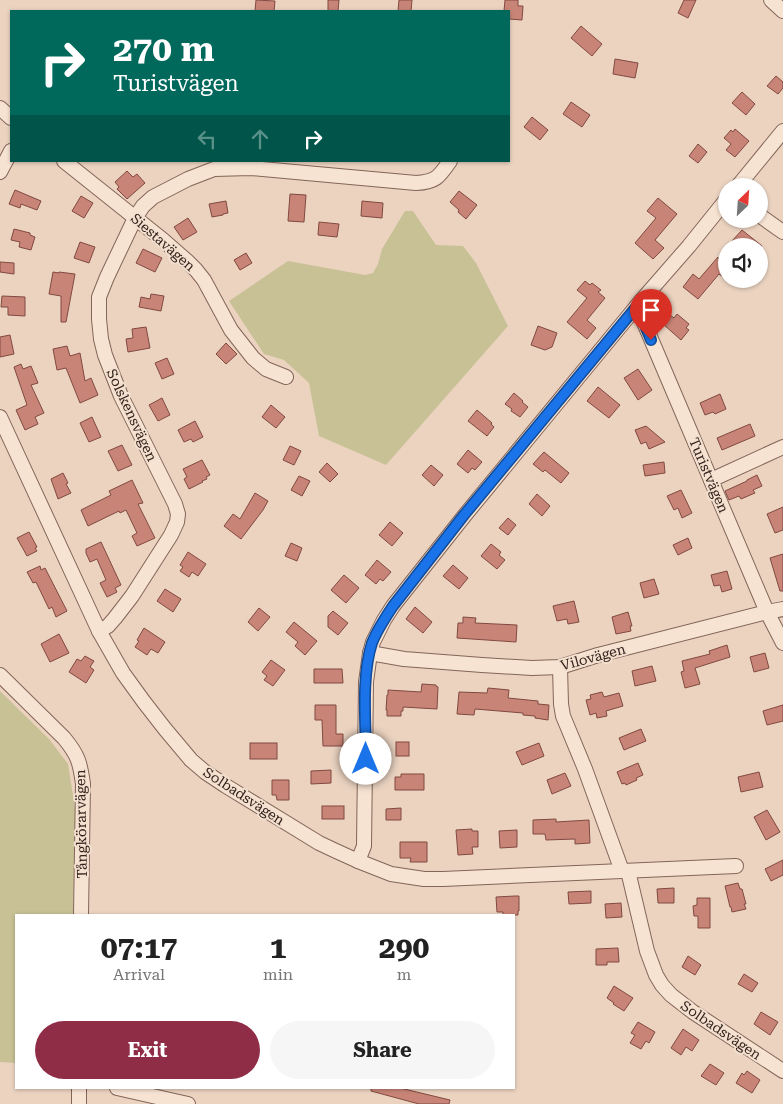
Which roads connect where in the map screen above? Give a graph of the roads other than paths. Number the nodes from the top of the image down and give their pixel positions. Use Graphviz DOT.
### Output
graph roads {
  1 [pos="771,0"];
  2 [pos="783,10"];
  3 [pos="0,108"];
  4 [pos="10,117"];
  5 [pos="783,131"];
  6 [pos="10,153"];
  7 [pos="65,162"];
  8 [pos="449,162"];
  9 [pos="0,172"];
  10 [pos="745,178"];
  11 [pos="718,210"];
  12 [pos="135,218"];
  13 [pos="768,221"];
  14 [pos="783,232"];
  15 [pos="637,306"];
  16 [pos="286,377"];
  17 [pos="0,417"];
  18 [pos="783,447"];
  19 [pos="711,480"];
  20 [pos="783,609"];
  21 [pos="767,612"];
  22 [pos="100,631"];
  23 [pos="783,643"];
  24 [pos="370,654"];
  25 [pos="560,667"];
  26 [pos="0,675"];
  27 [pos="358,861"];
  28 [pos="736,866"];
  29 [pos="625,871"];
  30 [pos="81,914"];
  31 [pos="783,1071"];
  32 [pos="79,1089"];
  33 [pos="121,1089"];
  34 [pos="79,1104"];
  35 [pos="188,1104"];
  1 -- 2 [label="street"];
  3 -- 4 [label="street"];
  5 -- 10 [label="street"];
  6 -- 9 [label="street"];
  7 -- 12 [label="street, Siestavägen"];
  8 -- 12 [label="street, Solskensvägen"];
  11 -- 15 [label="street"];
  12 -- 16 [label="street, Siestavägen"];
  12 -- 22 [label="street, Solskensvägen"];
  13 -- 14 [label="street"];
  15 -- 19 [label="street, Turistvägen"];
  15 -- 24 [label="street"];
  17 -- 22 [label="street, Solbadsvägen"];
  18 -- 19 [label="street"];
  19 -- 21 [label="street, Turistvägen"];
  20 -- 21 [label="street, Vilovägen"];
  21 -- 23 [label="street, Turistvägen"];
  21 -- 25 [label="street, Vilovägen"];
  22 -- 27 [label="street, Solbadsvägen"];
  24 -- 25 [label="street, Vilovägen"];
  24 -- 27 [label="street"];
  25 -- 29 [label="street, Solbadsvägen"];
  26 -- 30 [label="street, Tångkörarvägen"];
  27 -- 29 [label="street, Solbadsvägen"];
  28 -- 29 [label="street, Solbadsvägen"];
  29 -- 31 [label="street, Solbadsvägen"];
  32 -- 34 [label="street"];
  33 -- 35 [label="street"];
}
